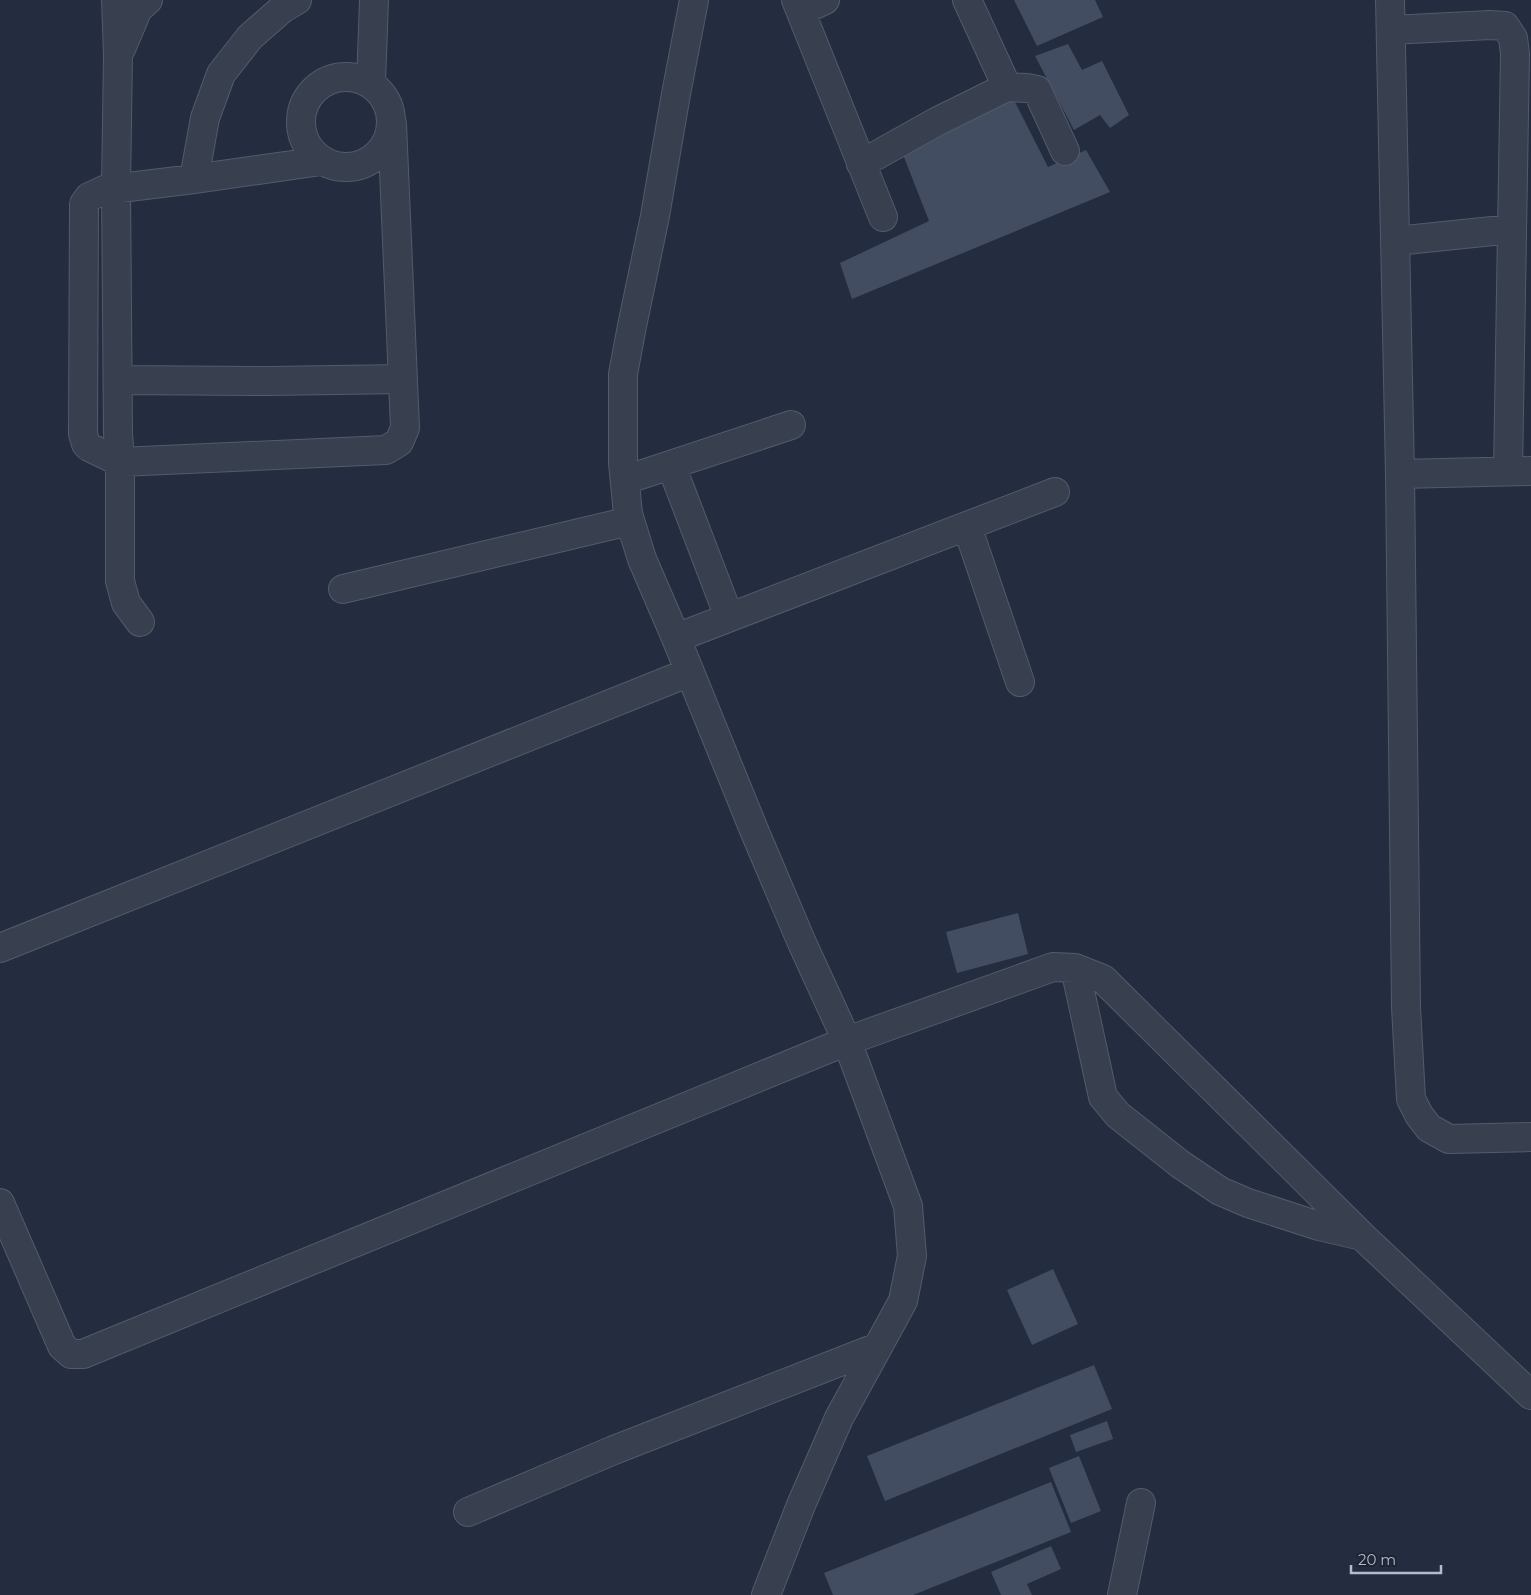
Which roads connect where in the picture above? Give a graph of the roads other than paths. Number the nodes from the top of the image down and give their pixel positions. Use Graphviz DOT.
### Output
graph roads {
  1 [pos="116,0"];
  2 [pos="148,0"];
  3 [pos="297,0"];
  4 [pos="374,0"];
  5 [pos="694,0"];
  6 [pos="825,0"];
  7 [pos="967,0"];
  8 [pos="1390,0"];
  9 [pos="798,5"];
  10 [pos="1391,30"];
  11 [pos="118,55"];
  12 [pos="370,83"];
  13 [pos="1007,87"];
  14 [pos="392,124"];
  15 [pos="1065,151"];
  16 [pos="322,161"];
  17 [pos="862,164"];
  18 [pos="194,179"];
  19 [pos="116,188"];
  20 [pos="883,218"];
  21 [pos="1512,229"];
  22 [pos="1396,241"];
  23 [pos="402,379"];
  24 [pos="118,380"];
  25 [pos="791,425"];
  26 [pos="120,462"];
  27 [pos="671,465"];
  28 [pos="1520,471"];
  29 [pos="1400,474"];
  30 [pos="625,480"];
  31 [pos="1055,492"];
  32 [pos="630,520"];
  33 [pos="967,526"];
  34 [pos="343,589"];
  35 [pos="729,617"];
  36 [pos="140,622"];
  37 [pos="676,638"];
  38 [pos="690,672"];
  39 [pos="1020,682"];
  40 [pos="0,948"];
  41 [pos="1075,968"];
  42 [pos="847,1041"];
  43 [pos="1531,1137"];
  44 [pos="0,1203"];
  45 [pos="1362,1236"];
  46 [pos="878,1347"];
  47 [pos="1531,1394"];
  48 [pos="1141,1503"];
  49 [pos="468,1512"];
  50 [pos="766,1595"];
  51 [pos="1122,1595"];
  1 -- 11 [label="street"];
  2 -- 11 [label="street"];
  3 -- 18 [label="street"];
  4 -- 12 [label="street"];
  5 -- 30 [label="street"];
  6 -- 9 [label="street"];
  7 -- 13 [label="street"];
  8 -- 10 [label="street"];
  9 -- 17 [label="street"];
  10 -- 21 [label="street"];
  10 -- 22 [label="street"];
  11 -- 19 [label="street"];
  12 -- 14 [label="street"];
  12 -- 16 [label="street"];
  13 -- 15 [label="street"];
  13 -- 17 [label="street"];
  14 -- 16 [label="street"];
  14 -- 23 [label="street"];
  16 -- 18 [label="street"];
  17 -- 20 [label="street"];
  18 -- 19 [label="street"];
  19 -- 24 [label="street"];
  19 -- 26 [label="street"];
  21 -- 22 [label="street"];
  21 -- 28 [label="street"];
  22 -- 29 [label="street"];
  23 -- 24 [label="street"];
  23 -- 26 [label="street"];
  24 -- 26 [label="street"];
  25 -- 27 [label="street"];
  26 -- 36 [label="street"];
  27 -- 30 [label="street"];
  27 -- 35 [label="street"];
  28 -- 29 [label="street"];
  29 -- 43 [label="street"];
  30 -- 32 [label="street"];
  31 -- 33 [label="street"];
  32 -- 34 [label="street"];
  32 -- 37 [label="street"];
  33 -- 35 [label="street"];
  33 -- 39 [label="street"];
  35 -- 37 [label="street"];
  37 -- 38 [label="street"];
  38 -- 40 [label="street"];
  38 -- 42 [label="street"];
  41 -- 42 [label="street"];
  41 -- 45 [label="street"];
  41 -- 45 [label="street"];
  42 -- 44 [label="street"];
  42 -- 46 [label="street"];
  45 -- 47 [label="street"];
  46 -- 49 [label="street"];
  46 -- 50 [label="street"];
  48 -- 51 [label="street"];
}
